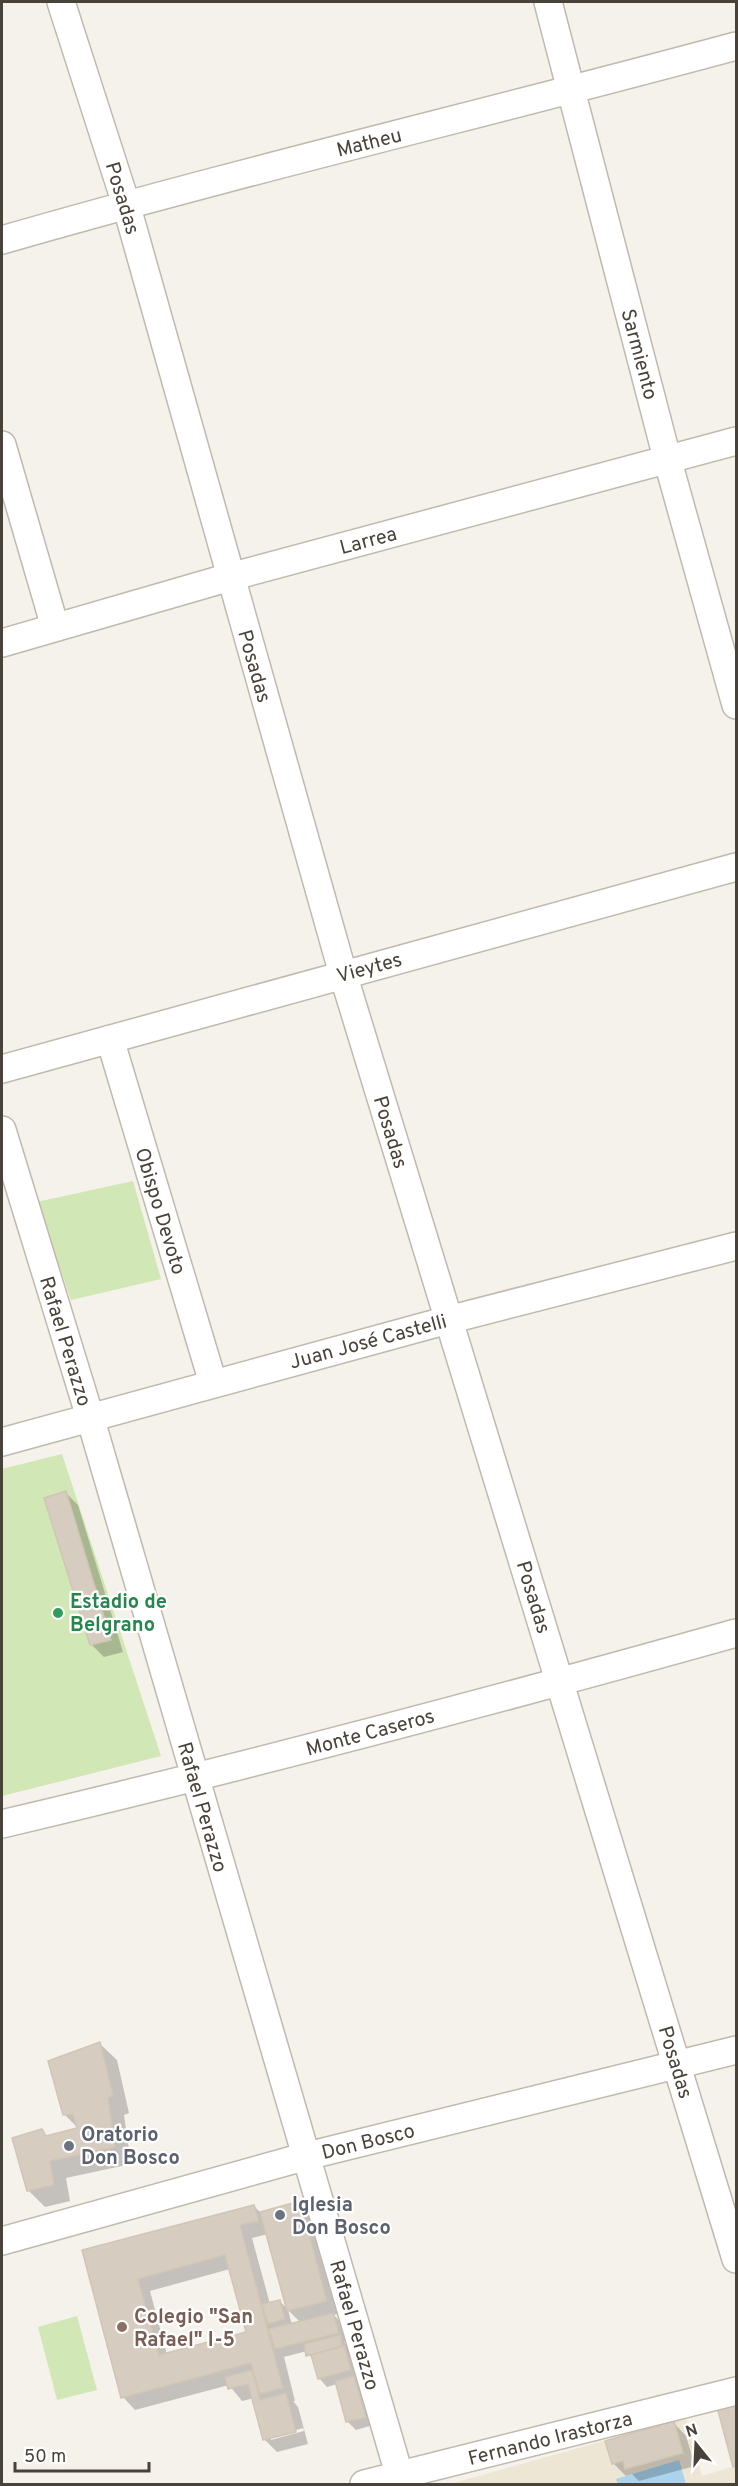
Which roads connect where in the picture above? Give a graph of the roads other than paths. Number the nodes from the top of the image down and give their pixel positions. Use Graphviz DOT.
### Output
graph roads {
  1 [pos="61,2"];
  2 [pos="548,2"];
  3 [pos="736,46"];
  4 [pos="571,91"];
  5 [pos="126,204"];
  6 [pos="2,240"];
  7 [pos="736,441"];
  8 [pos="2,445"];
  9 [pos="667,458"];
  10 [pos="230,578"];
  11 [pos="55,627"];
  12 [pos="2,643"];
  13 [pos="736,705"];
  14 [pos="736,867"];
  15 [pos="343,974"];
  16 [pos="110,1039"];
  17 [pos="2,1069"];
  18 [pos="2,1130"];
  19 [pos="736,1246"];
  20 [pos="448,1320"];
  21 [pos="213,1383"];
  22 [pos="90,1417"];
  23 [pos="2,1442"];
  24 [pos="736,1633"];
  25 [pos="560,1682"];
  26 [pos="194,1779"];
  27 [pos="2,1824"];
  28 [pos="736,2050"];
  29 [pos="677,2065"];
  30 [pos="307,2156"];
  31 [pos="2,2241"];
  32 [pos="736,2259"];
  33 [pos="736,2391"];
  34 [pos="400,2480"];
  35 [pos="364,2484"];
  1 -- 5 [label="street, Posadas"];
  2 -- 4 [label="street, Sarmiento"];
  3 -- 4 [label="street, Matheu"];
  4 -- 5 [label="street, Matheu"];
  4 -- 9 [label="street, Sarmiento"];
  5 -- 6 [label="street, Matheu"];
  5 -- 10 [label="street, Posadas"];
  7 -- 9 [label="street, Larrea"];
  8 -- 11 [label="street"];
  9 -- 10 [label="street, Larrea"];
  9 -- 13 [label="street, Sarmiento"];
  10 -- 11 [label="street, Larrea"];
  10 -- 15 [label="street, Posadas"];
  11 -- 12 [label="street, Larrea"];
  14 -- 15 [label="street, Vieytes"];
  15 -- 16 [label="street, Vieytes"];
  15 -- 20 [label="street, Posadas"];
  16 -- 17 [label="street, Vieytes"];
  16 -- 21 [label="street, Obispo Devoto"];
  18 -- 22 [label="street, Rafael Perazzo"];
  19 -- 20 [label="street, Juan José Castelli"];
  20 -- 21 [label="street, Juan José Castelli"];
  20 -- 25 [label="street, Posadas"];
  21 -- 22 [label="street, Juan José Castelli"];
  22 -- 23 [label="street, Juan José Castelli"];
  22 -- 26 [label="street, Rafael Perazzo"];
  24 -- 25 [label="street, Monte Caseros"];
  25 -- 26 [label="street, Monte Caseros"];
  25 -- 29 [label="street, Posadas"];
  26 -- 27 [label="street, Monte Caseros"];
  26 -- 30 [label="street, Rafael Perazzo"];
  28 -- 29 [label="street, Don Bosco"];
  29 -- 30 [label="street, Don Bosco"];
  29 -- 32 [label="street, Posadas"];
  30 -- 31 [label="street, Don Bosco"];
  30 -- 34 [label="street, Rafael Perazzo"];
  33 -- 34 [label="street, Fernando Irastorza"];
  34 -- 35 [label="street, Fernando Irastorza"];
}
